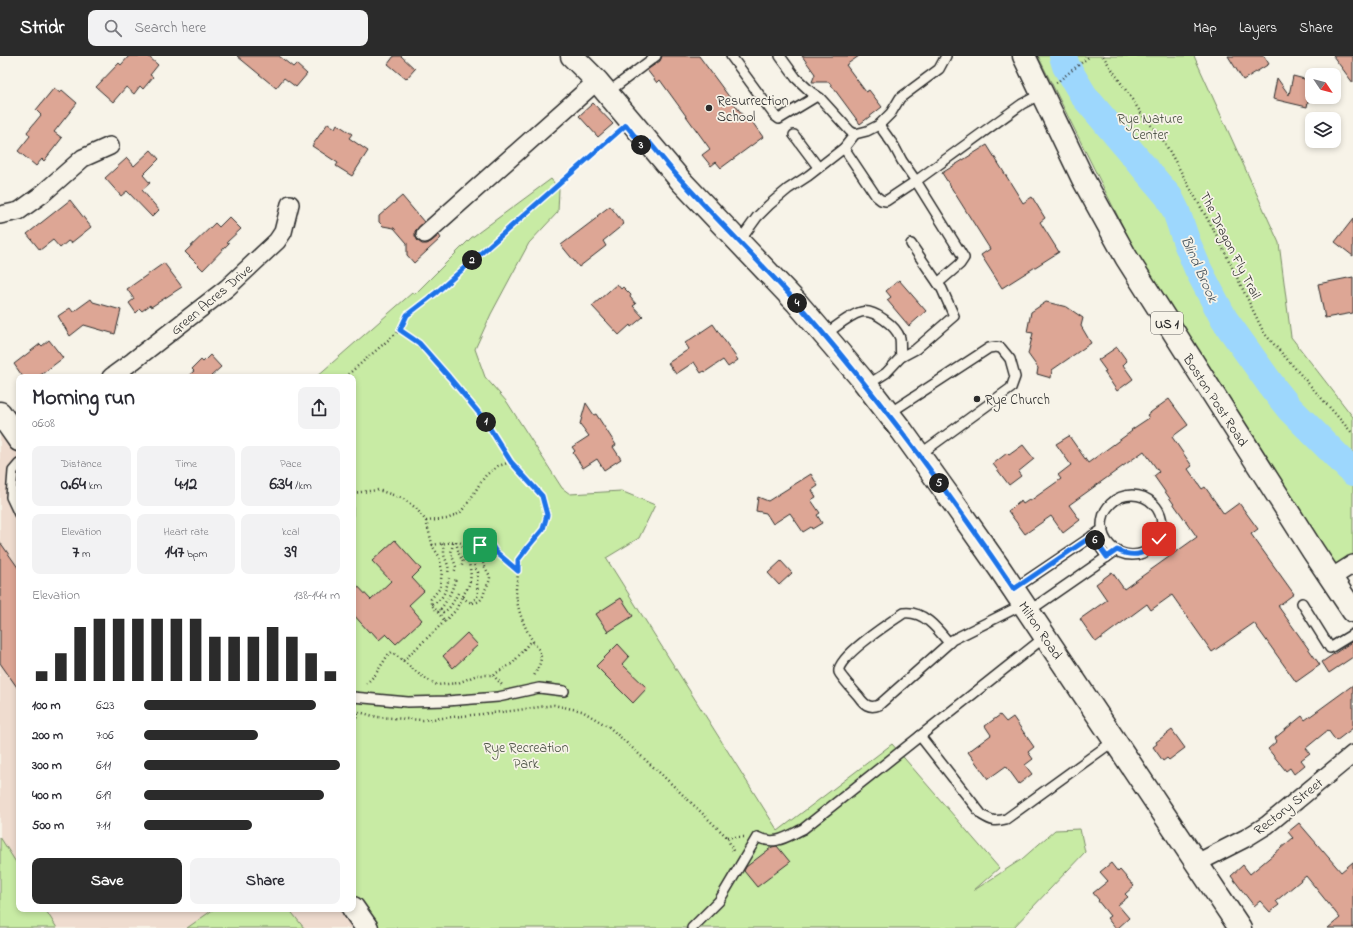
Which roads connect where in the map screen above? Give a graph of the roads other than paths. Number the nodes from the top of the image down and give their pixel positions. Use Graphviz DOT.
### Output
graph roads {
  1 [pos="572,56"];
  2 [pos="656,56"];
  3 [pos="731,56"];
  4 [pos="780,56"];
  5 [pos="946,56"];
  6 [pos="1024,56"];
  7 [pos="602,87"];
  8 [pos="1041,94"];
  9 [pos="817,96"];
  10 [pos="879,125"];
  11 [pos="855,134"];
  12 [pos="794,135"];
  13 [pos="110,146"];
  14 [pos="844,148"];
  15 [pos="818,167"];
  16 [pos="916,181"];
  17 [pos="290,204"];
  18 [pos="0,216"];
  19 [pos="425,234"];
  20 [pos="739,242"];
  21 [pos="911,244"];
  22 [pos="938,283"];
  23 [pos="824,335"];
  24 [pos="901,357"];
  25 [pos="115,374"];
  26 [pos="866,386"];
  27 [pos="0,413"];
  28 [pos="888,414"];
  29 [pos="16,436"];
  30 [pos="919,455"];
  31 [pos="16,468"];
  32 [pos="16,508"];
  33 [pos="1103,529"];
  34 [pos="1092,536"];
  35 [pos="1117,550"];
  36 [pos="1107,557"];
  37 [pos="1353,564"];
  38 [pos="1331,578"];
  39 [pos="1022,601"];
  40 [pos="1302,603"];
  41 [pos="1353,611"];
  42 [pos="1353,634"];
  43 [pos="1046,636"];
  44 [pos="949,643"];
  45 [pos="564,691"];
  46 [pos="356,697"];
  47 [pos="920,736"];
  48 [pos="1115,740"];
  49 [pos="1353,754"];
  50 [pos="1197,863"];
  51 [pos="356,912"];
  52 [pos="367,928"];
  53 [pos="692,928"];
  54 [pos="1240,928"];
  1 -- 7 [label="street, Milton Road"];
  2 -- 7 [label="lane"];
  3 -- 9 [label="lane"];
  4 -- 9 [label="lane"];
  5 -- 10 [label="lane"];
  6 -- 8 [label="street, Boston Post Road / US 1"];
  7 -- 19 [label="street"];
  7 -- 20 [label="street, Milton Road"];
  8 -- 16 [label="lane"];
  8 -- 38 [label="street, Boston Post Road / US 1"];
  9 -- 11 [label="lane"];
  10 -- 11 [label="lane"];
  10 -- 16 [label="lane"];
  11 -- 14 [label="lane"];
  12 -- 15 [label="lane"];
  13 -- 18 [label="street"];
  14 -- 15 [label="lane"];
  14 -- 16 [label="lane"];
  15 -- 20 [label="lane"];
  16 -- 22 [label="lane"];
  17 -- 25 [label="street, Green Acres Drive"];
  20 -- 23 [label="street, Milton Road"];
  21 -- 22 [label="lane"];
  22 -- 24 [label="lane"];
  23 -- 24 [label="lane"];
  23 -- 26 [label="street, Milton Road"];
  24 -- 26 [label="lane"];
  26 -- 28 [label="street, Milton Road"];
  27 -- 29 [label="street"];
  28 -- 30 [label="street, Milton Road"];
  28 -- 30 [label="lane"];
  30 -- 39 [label="street, Milton Road"];
  31 -- 32 [label="lane"];
  33 -- 34 [label="lane"];
  33 -- 35 [label="lane"];
  33 -- 35 [label="lane"];
  34 -- 36 [label="lane"];
  34 -- 39 [label="lane"];
  35 -- 36 [label="lane"];
  36 -- 39 [label="lane"];
  37 -- 38 [label="street"];
  38 -- 41 [label="street, Boston Post Road / US 1"];
  39 -- 43 [label="street, Milton Road"];
  39 -- 44 [label="lane"];
  40 -- 42 [label="lane"];
  43 -- 47 [label="lane"];
  43 -- 48 [label="street, Milton Road"];
  44 -- 44 [label="lane"];
  45 -- 46 [label="lane"];
  47 -- 48 [label="lane"];
  47 -- 53 [label="lane"];
  48 -- 50 [label="street, Milton Road"];
  49 -- 50 [label="street, Rectory Street"];
  50 -- 54 [label="street, Milton Road"];
  51 -- 52 [label="street"];
}
